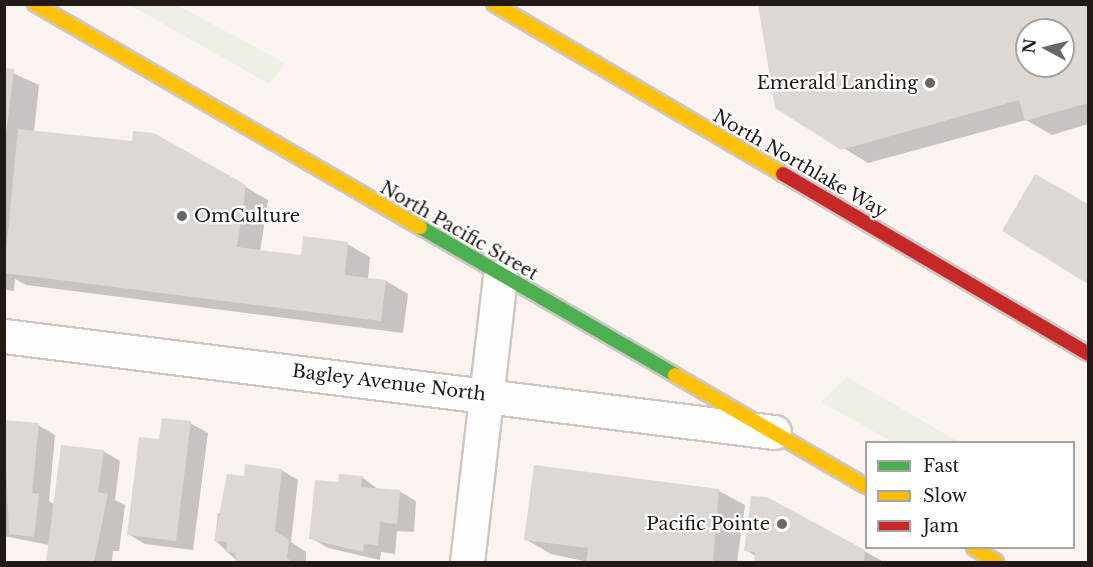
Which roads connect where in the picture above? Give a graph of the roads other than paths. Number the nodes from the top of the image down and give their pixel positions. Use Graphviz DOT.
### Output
graph roads {
  1 [pos="34,4"];
  2 [pos="494,4"];
  3 [pos="500,277"];
  4 [pos="4,336"];
  5 [pos="1089,354"];
  6 [pos="487,395"];
  7 [pos="774,432"];
  8 [pos="865,485"];
  9 [pos="976,549"];
  10 [pos="467,562"];
  11 [pos="996,562"];
  1 -- 3 [label="street, North Pacific Street"];
  2 -- 5 [label="street, North Northlake Way"];
  3 -- 6 [label="street"];
  3 -- 7 [label="street, North Pacific Street"];
  4 -- 6 [label="street, Bagley Avenue North"];
  6 -- 7 [label="street, Bagley Avenue North"];
  6 -- 10 [label="street"];
  7 -- 8 [label="street, North Pacific Street"];
  9 -- 11 [label="street"];
}
